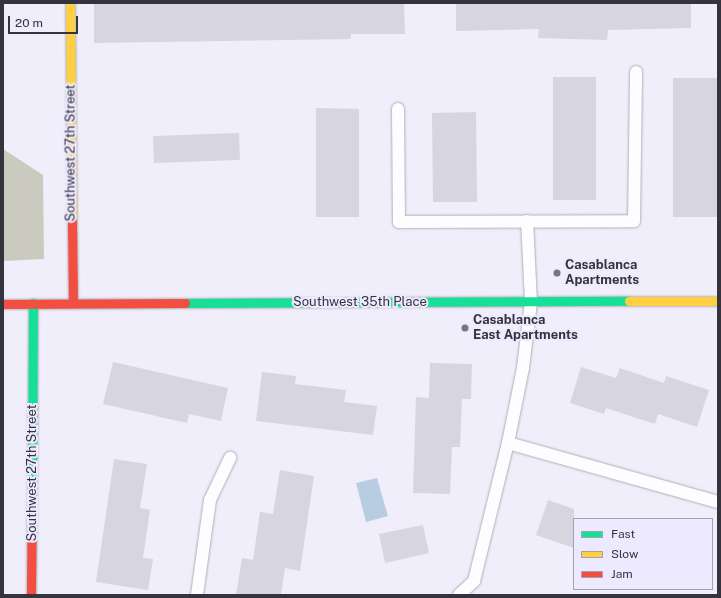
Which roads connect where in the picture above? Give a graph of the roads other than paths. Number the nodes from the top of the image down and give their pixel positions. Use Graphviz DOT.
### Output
graph roads {
  1 [pos="70,3"];
  2 [pos="636,72"];
  3 [pos="398,109"];
  4 [pos="527,222"];
  5 [pos="718,301"];
  6 [pos="531,302"];
  7 [pos="33,303"];
  8 [pos="73,303"];
  9 [pos="3,304"];
  10 [pos="508,444"];
  11 [pos="230,458"];
  12 [pos="718,502"];
  13 [pos="31,595"];
  14 [pos="197,595"];
  15 [pos="459,595"];
  1 -- 8 [label="street, Southwest 27th Street"];
  2 -- 4 [label="lane"];
  3 -- 4 [label="lane"];
  4 -- 6 [label="lane"];
  5 -- 6 [label="street, Southwest 35th Place"];
  6 -- 8 [label="street, Southwest 35th Place"];
  6 -- 10 [label="lane"];
  7 -- 8 [label="street, Southwest 35th Place"];
  7 -- 9 [label="street, Southwest 35th Place"];
  7 -- 13 [label="street, Southwest 27th Street"];
  10 -- 12 [label="lane"];
  10 -- 15 [label="lane"];
  11 -- 14 [label="lane"];
}
